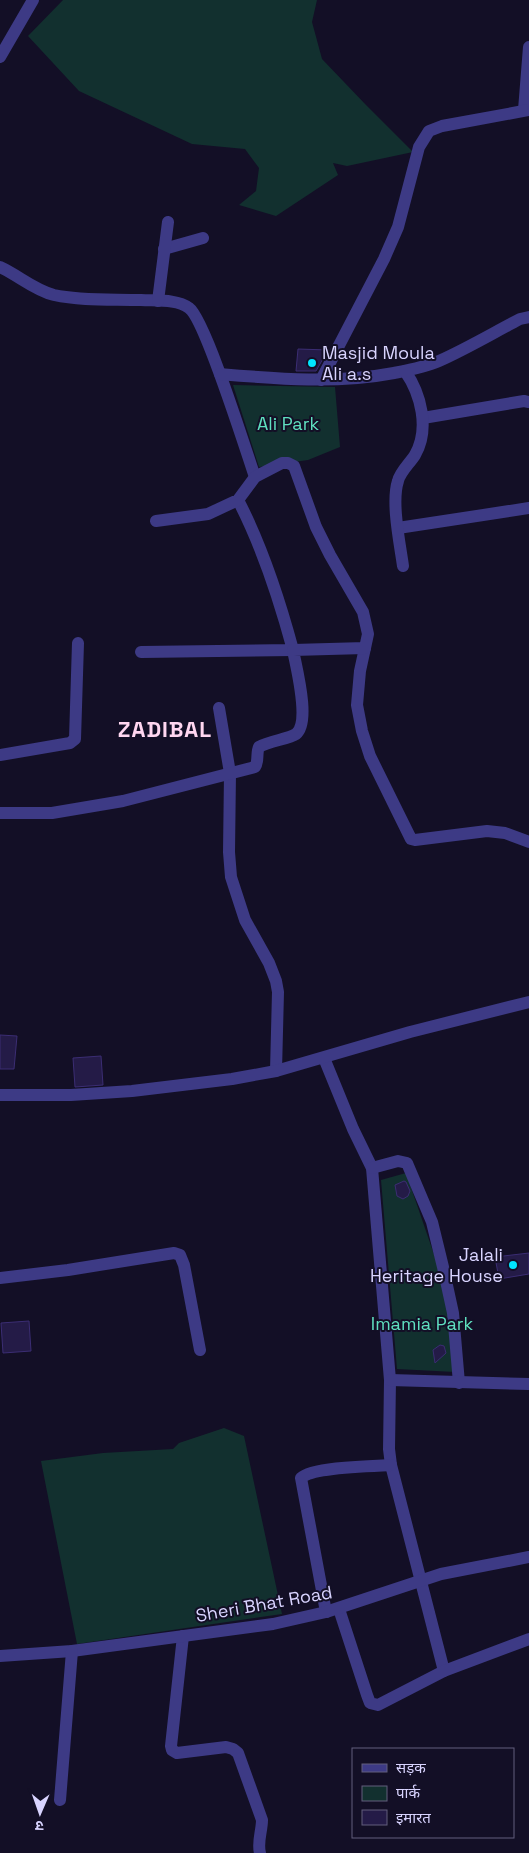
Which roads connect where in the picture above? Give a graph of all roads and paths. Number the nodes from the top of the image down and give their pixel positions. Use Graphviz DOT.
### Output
graph roads {
  1 [pos="32,0"];
  2 [pos="529,47"];
  3 [pos="0,56"];
  4 [pos="527,110"];
  5 [pos="168,222"];
  6 [pos="203,238"];
  7 [pos="164,249"];
  8 [pos="0,267"];
  9 [pos="158,301"];
  10 [pos="529,317"];
  11 [pos="405,371"];
  12 [pos="220,374"];
  13 [pos="321,380"];
  14 [pos="529,402"];
  15 [pos="423,418"];
  16 [pos="255,477"];
  17 [pos="238,500"];
  18 [pos="529,508"];
  19 [pos="156,521"];
  20 [pos="398,528"];
  21 [pos="403,566"];
  22 [pos="78,643"];
  23 [pos="365,648"];
  24 [pos="293,650"];
  25 [pos="141,652"];
  26 [pos="219,708"];
  27 [pos="0,755"];
  28 [pos="230,773"];
  29 [pos="0,814"];
  30 [pos="529,842"];
  31 [pos="529,1002"];
  32 [pos="324,1058"];
  33 [pos="276,1071"];
  34 [pos="0,1095"];
  35 [pos="372,1168"];
  36 [pos="0,1278"];
  37 [pos="200,1350"];
  38 [pos="390,1380"];
  39 [pos="459,1383"];
  40 [pos="529,1384"];
  41 [pos="391,1465"];
  42 [pos="529,1557"];
  43 [pos="419,1581"];
  44 [pos="333,1610"];
  45 [pos="183,1636"];
  46 [pos="529,1640"];
  47 [pos="72,1651"];
  48 [pos="0,1656"];
  49 [pos="444,1672"];
  50 [pos="60,1800"];
  51 [pos="260,1853"];
  1 -- 3 [label="street"];
  2 -- 4 [label="street"];
  4 -- 13 [label="street"];
  5 -- 7 [label="street"];
  6 -- 7 [label="street"];
  7 -- 9 [label="street"];
  8 -- 9 [label="street"];
  9 -- 12 [label="street"];
  10 -- 11 [label="street"];
  11 -- 13 [label="street"];
  11 -- 15 [label="street"];
  12 -- 13 [label="street"];
  12 -- 16 [label="street"];
  14 -- 15 [label="street"];
  15 -- 20 [label="street"];
  16 -- 17 [label="street"];
  16 -- 23 [label="street"];
  17 -- 19 [label="street"];
  17 -- 24 [label="street"];
  18 -- 20 [label="street"];
  20 -- 21 [label="street"];
  22 -- 27 [label="street"];
  23 -- 24 [label="street"];
  23 -- 30 [label="street"];
  24 -- 25 [label="street"];
  24 -- 28 [label="street"];
  26 -- 28 [label="street"];
  28 -- 29 [label="street"];
  28 -- 33 [label="street"];
  31 -- 32 [label="street"];
  32 -- 33 [label="street"];
  32 -- 35 [label="street"];
  33 -- 34 [label="street"];
  35 -- 38 [label="street"];
  35 -- 39 [label="street"];
  36 -- 37 [label="street"];
  38 -- 39 [label="street"];
  38 -- 41 [label="street"];
  39 -- 40 [label="street"];
  41 -- 43 [label="street"];
  41 -- 44 [label="street"];
  42 -- 43 [label="street, Sheri Bhat Road"];
  43 -- 44 [label="street, Sheri Bhat Road"];
  43 -- 49 [label="street"];
  44 -- 45 [label="street, Sheri Bhat Road"];
  44 -- 49 [label="street"];
  45 -- 47 [label="street, Sheri Bhat Road"];
  45 -- 51 [label="street"];
  46 -- 49 [label="street"];
  47 -- 48 [label="street, Sheri Bhat Road"];
  47 -- 50 [label="street"];
}
